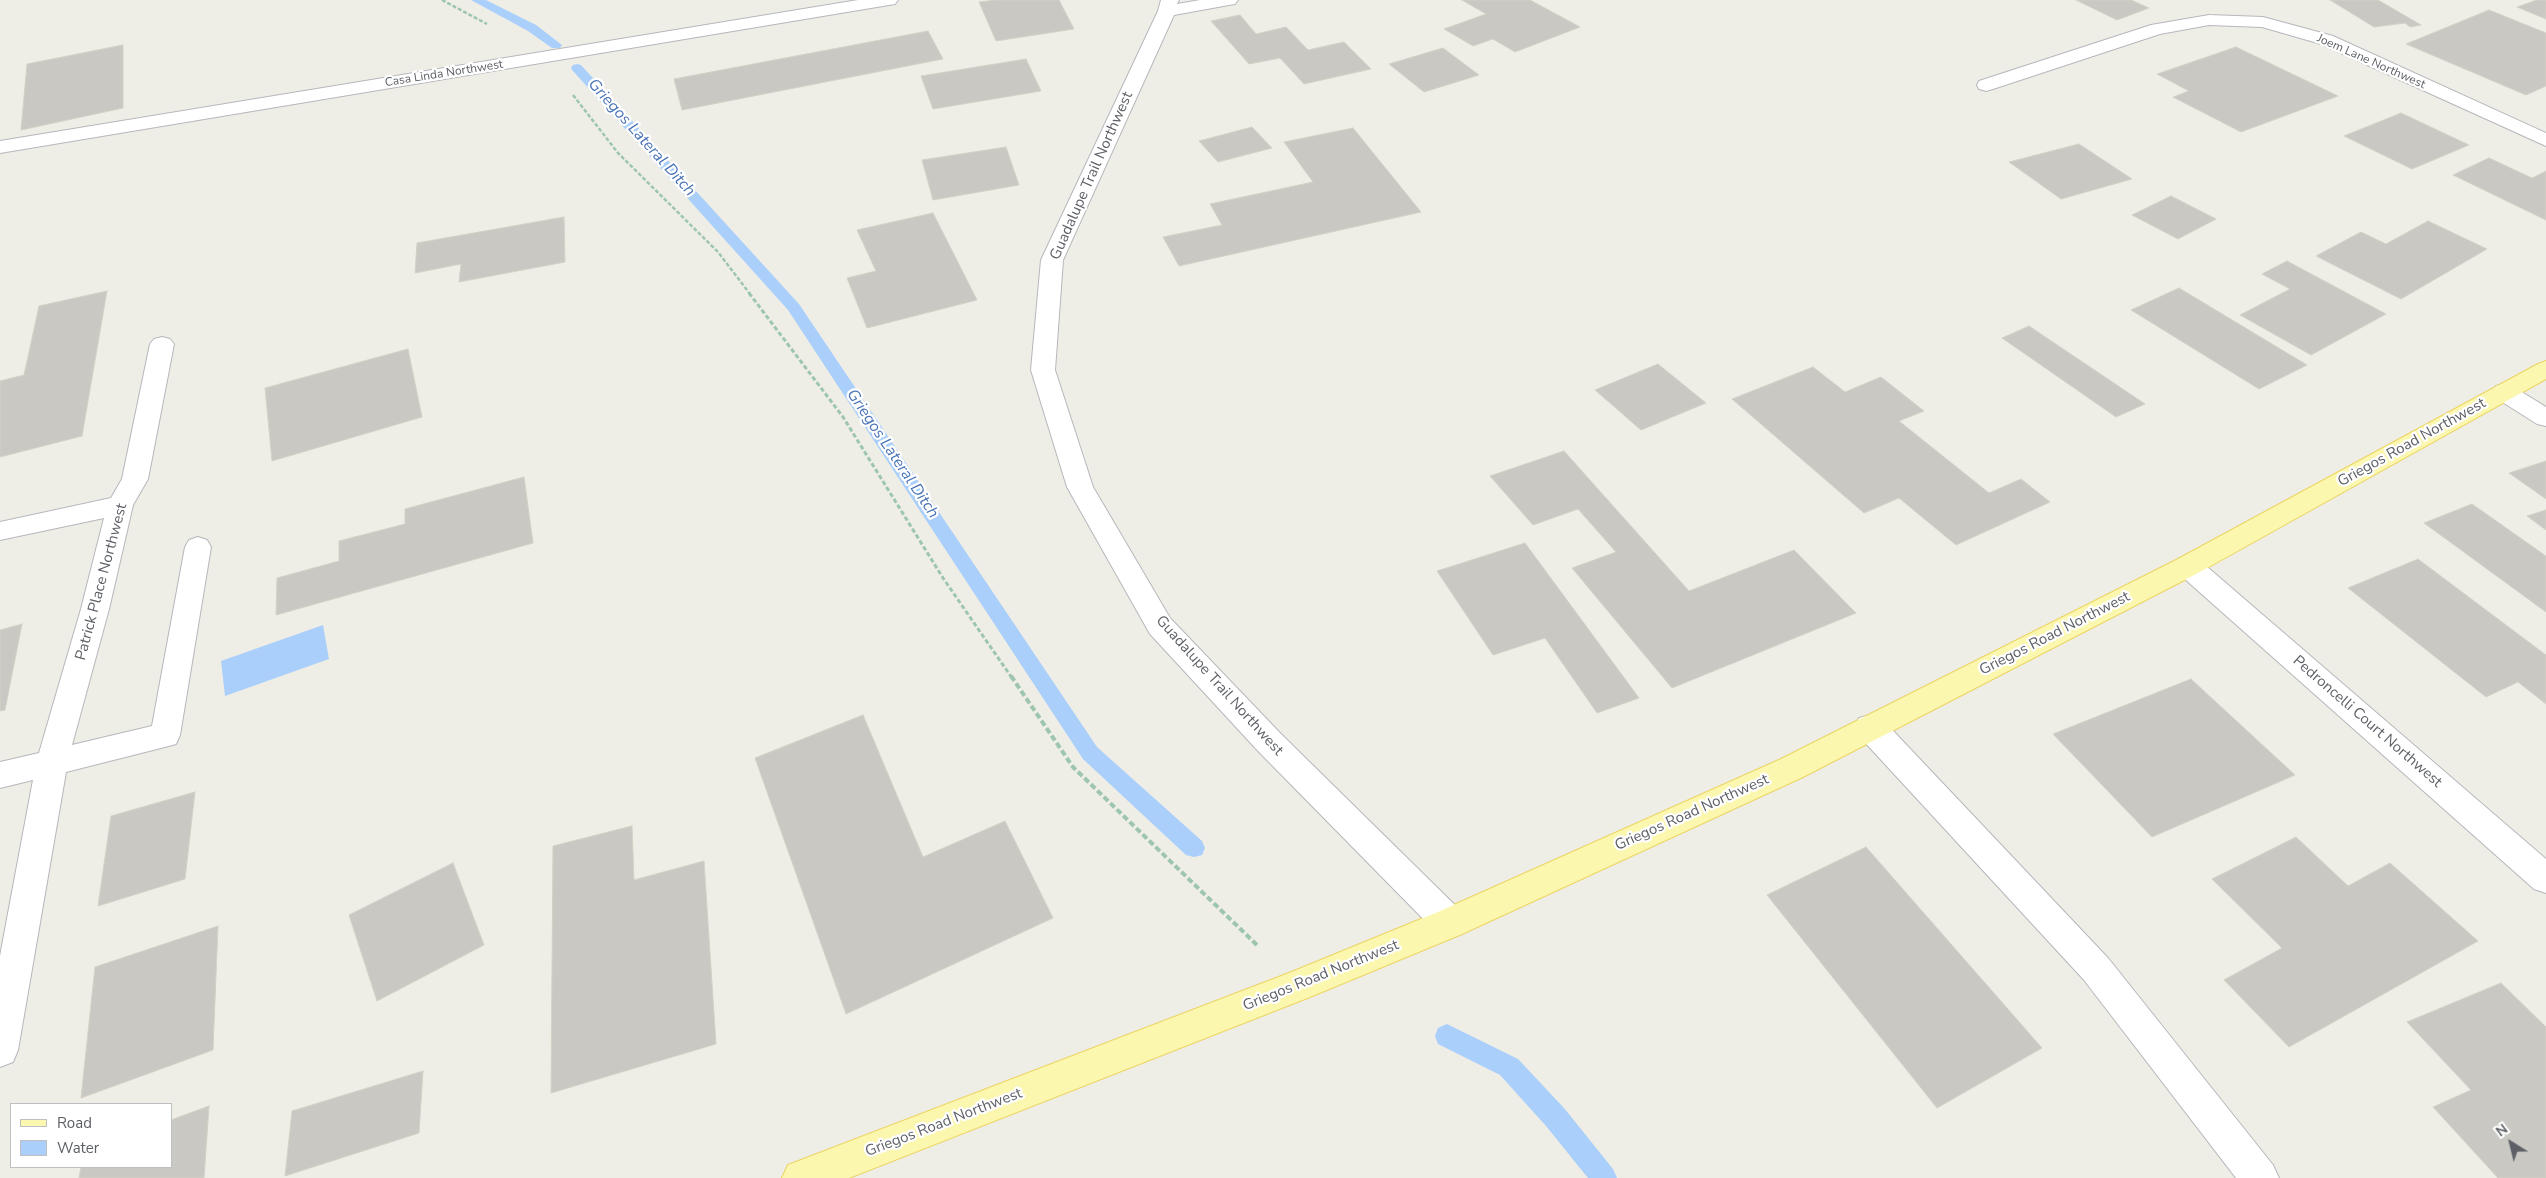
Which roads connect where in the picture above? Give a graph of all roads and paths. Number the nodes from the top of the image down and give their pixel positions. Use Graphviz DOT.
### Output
graph roads {
  1 [pos="442,0"];
  2 [pos="889,0"];
  3 [pos="1229,0"];
  4 [pos="1169,6"];
  5 [pos="544,57"];
  6 [pos="1986,85"];
  7 [pos="2546,140"];
  8 [pos="0,147"];
  9 [pos="162,344"];
  10 [pos="2546,369"];
  11 [pos="2504,392"];
  12 [pos="2546,418"];
  13 [pos="120,505"];
  14 [pos="0,530"];
  15 [pos="198,547"];
  16 [pos="2188,566"];
  17 [pos="1870,728"];
  18 [pos="52,762"];
  19 [pos="0,775"];
  20 [pos="2546,879"];
  21 [pos="1450,923"];
  22 [pos="1298,986"];
  23 [pos="0,1050"];
  24 [pos="848,1169"];
  25 [pos="801,1178"];
  26 [pos="2260,1178"];
  1 -- 5 [label="path"];
  2 -- 5 [label="street, Casa Linda Northwest"];
  3 -- 4 [label="street, Guadalupe Trail Northwest"];
  4 -- 21 [label="street, Guadalupe Trail Northwest"];
  5 -- 8 [label="street, Casa Linda Northwest"];
  5 -- 22 [label="path"];
  6 -- 7 [label="street, Joem Lane Northwest"];
  9 -- 13 [label="street, Patrick Place Northwest"];
  10 -- 11 [label="main road, Griegos Road Northwest"];
  11 -- 12 [label="street"];
  11 -- 16 [label="main road, Griegos Road Northwest"];
  13 -- 14 [label="street"];
  13 -- 18 [label="street, Patrick Place Northwest"];
  15 -- 18 [label="street"];
  16 -- 17 [label="main road, Griegos Road Northwest"];
  16 -- 20 [label="street, Pedroncelli Court Northwest"];
  17 -- 21 [label="main road, Griegos Road Northwest"];
  17 -- 26 [label="street"];
  18 -- 19 [label="street"];
  18 -- 23 [label="street, Patrick Place Northwest"];
  21 -- 22 [label="main road, Griegos Road Northwest"];
  22 -- 24 [label="main road, Griegos Road Northwest"];
  24 -- 25 [label="main road, Griegos Road Northwest"];
}
